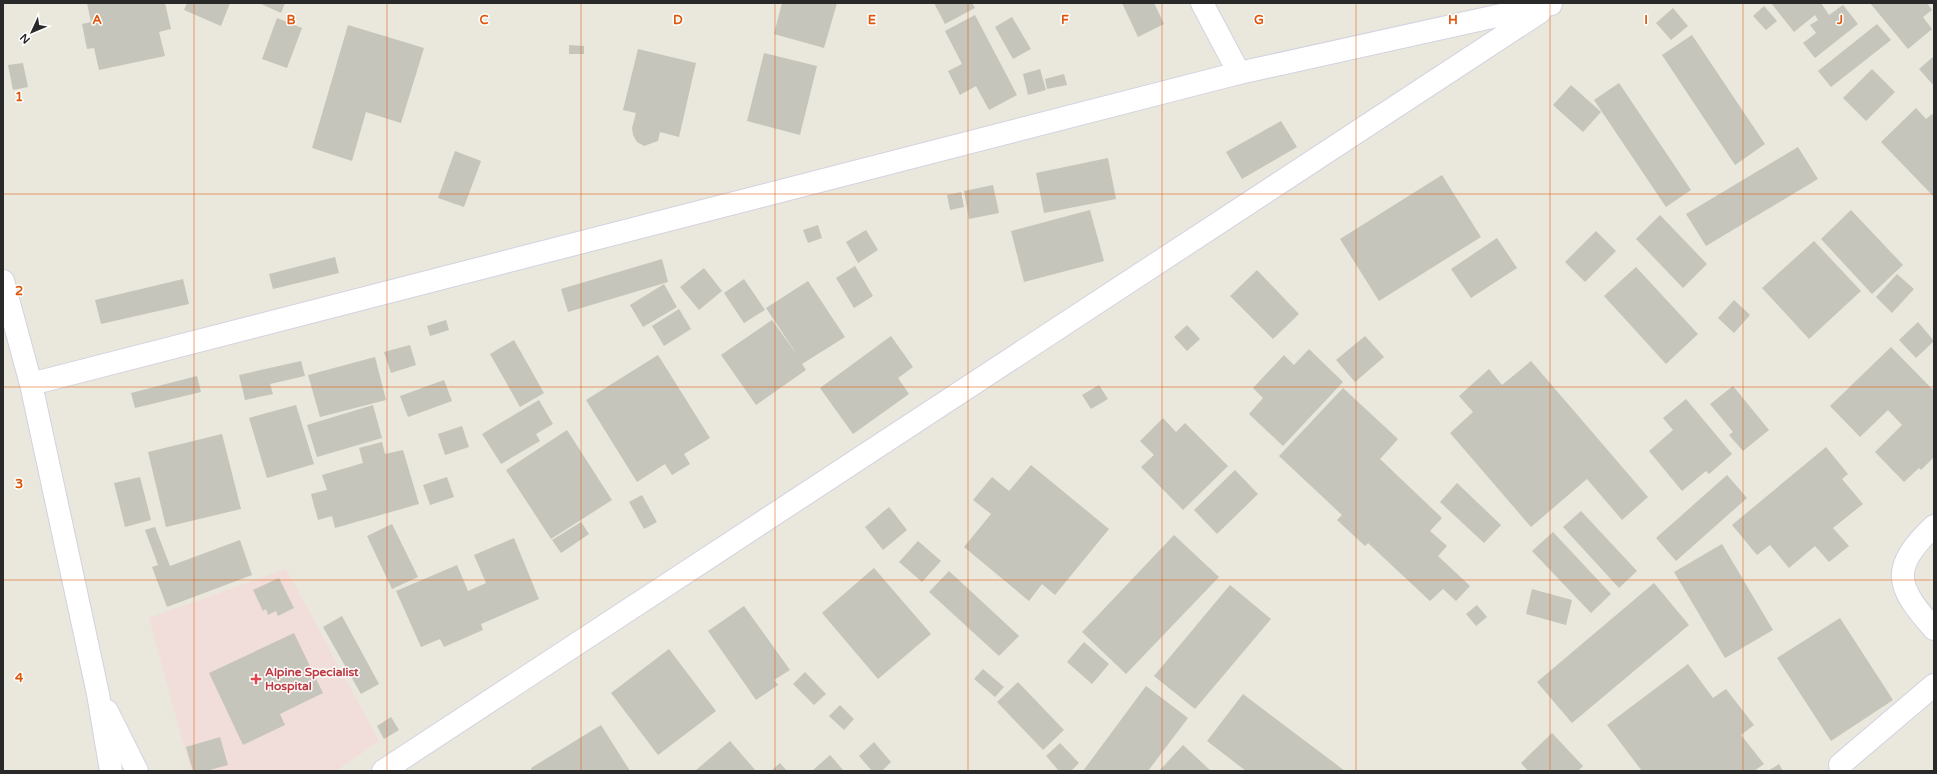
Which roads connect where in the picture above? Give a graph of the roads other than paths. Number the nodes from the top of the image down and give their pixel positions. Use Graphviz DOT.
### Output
graph roads {
  1 [pos="1202,3"];
  2 [pos="1553,4"];
  3 [pos="1239,73"];
  4 [pos="3,281"];
  5 [pos="31,384"];
  6 [pos="1934,526"];
  7 [pos="1934,629"];
  8 [pos="1934,684"];
  9 [pos="98,694"];
  10 [pos="1840,765"];
  11 [pos="110,771"];
  12 [pos="138,771"];
  13 [pos="383,771"];
  1 -- 3 [label="street"];
  2 -- 3 [label="street"];
  2 -- 13 [label="street"];
  3 -- 5 [label="street"];
  4 -- 5 [label="street"];
  5 -- 9 [label="street"];
  6 -- 7 [label="street"];
  8 -- 10 [label="street"];
  9 -- 11 [label="street"];
  9 -- 12 [label="street"];
}
